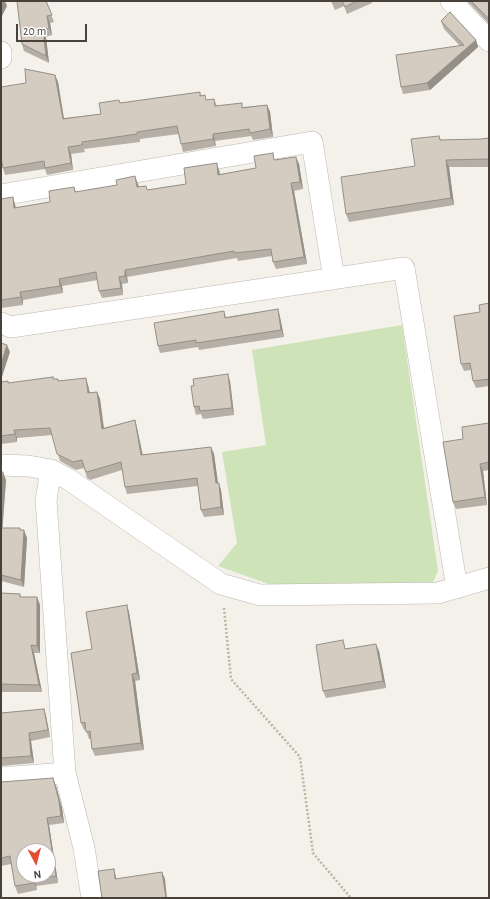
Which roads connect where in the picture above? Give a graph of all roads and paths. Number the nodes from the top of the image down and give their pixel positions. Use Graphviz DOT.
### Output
graph roads {
  1 [pos="451,1"];
  2 [pos="489,41"];
  3 [pos="1,52"];
  4 [pos="1,58"];
  5 [pos="1,195"];
  6 [pos="334,279"];
  7 [pos="1,323"];
  8 [pos="1,465"];
  9 [pos="51,470"];
  10 [pos="489,578"];
  11 [pos="221,584"];
  12 [pos="457,588"];
  13 [pos="65,773"];
  14 [pos="1,778"];
  15 [pos="91,898"];
  16 [pos="351,898"];
  1 -- 2 [label="street"];
  3 -- 4 [label="street"];
  5 -- 6 [label="street"];
  6 -- 7 [label="street"];
  6 -- 12 [label="street"];
  8 -- 9 [label="street"];
  9 -- 11 [label="street"];
  9 -- 13 [label="street"];
  10 -- 12 [label="street"];
  11 -- 12 [label="street"];
  11 -- 16 [label="path"];
  13 -- 14 [label="street"];
  13 -- 15 [label="street"];
}
